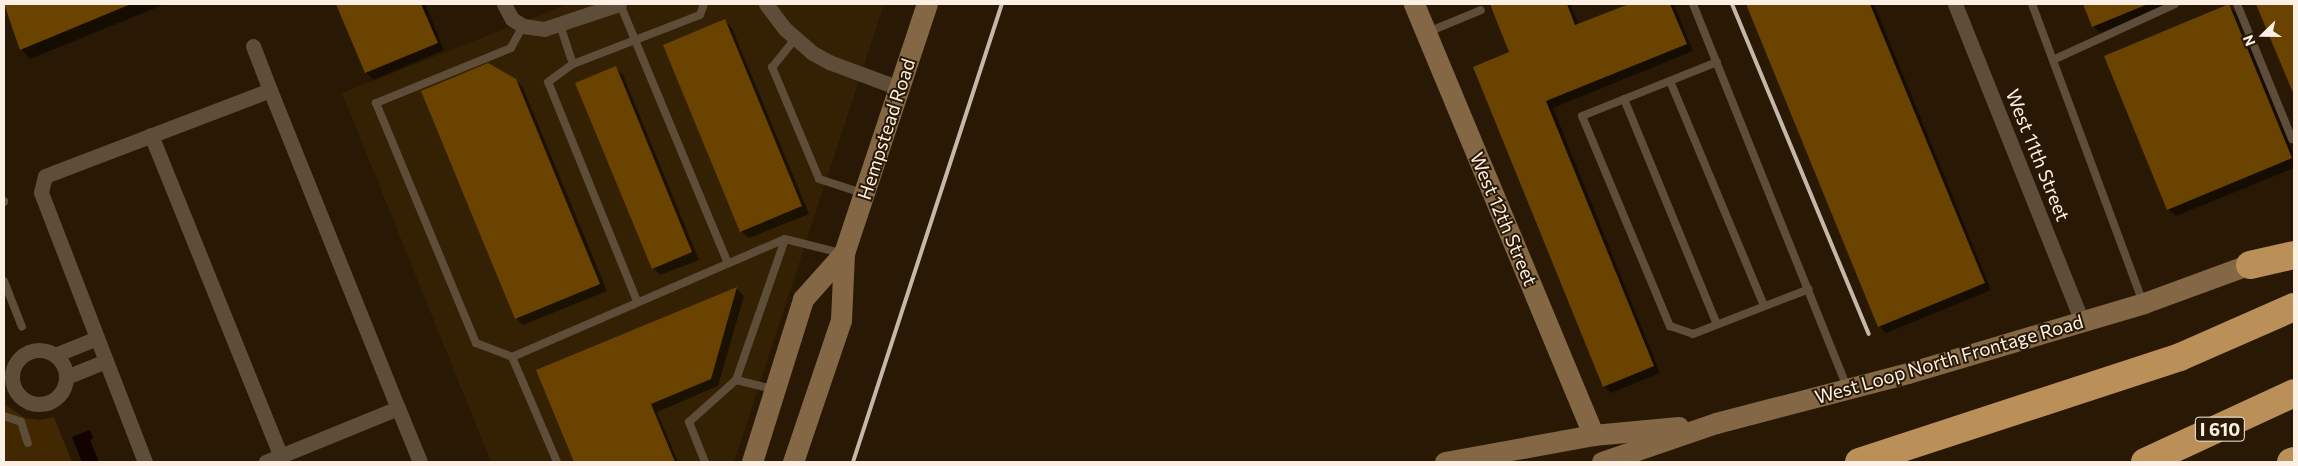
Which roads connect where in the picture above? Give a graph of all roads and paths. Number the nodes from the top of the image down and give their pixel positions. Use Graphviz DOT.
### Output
graph roads {
  1 [pos="504,4"];
  2 [pos="619,4"];
  3 [pos="704,4"];
  4 [pos="766,4"];
  5 [pos="927,4"];
  6 [pos="1414,4"];
  7 [pos="1693,4"];
  8 [pos="1956,4"];
  9 [pos="2032,4"];
  10 [pos="2174,4"];
  11 [pos="2237,4"];
  12 [pos="1481,10"];
  13 [pos="523,26"];
  14 [pos="560,26"];
  15 [pos="1426,33"];
  16 [pos="795,40"];
  17 [pos="635,41"];
  18 [pos="253,46"];
  19 [pos="2055,59"];
  20 [pos="1717,62"];
  21 [pos="572,64"];
  22 [pos="1670,81"];
  23 [pos="899,88"];
  24 [pos="270,90"];
  25 [pos="1624,99"];
  26 [pos="151,135"];
  27 [pos="2292,139"];
  28 [pos="865,194"];
  29 [pos="785,240"];
  30 [pos="2294,247"];
  31 [pos="844,253"];
  32 [pos="2294,255"];
  33 [pos="728,263"];
  34 [pos="2250,265"];
  35 [pos="4,281"];
  36 [pos="1809,289"];
  37 [pos="637,302"];
  38 [pos="2144,303"];
  39 [pos="1764,306"];
  40 [pos="2294,307"];
  41 [pos="2082,321"];
  42 [pos="1717,325"];
  43 [pos="22,327"];
  44 [pos="97,338"];
  45 [pos="55,355"];
  46 [pos="512,357"];
  47 [pos="106,361"];
  48 [pos="66,377"];
  49 [pos="8,378"];
  50 [pos="736,380"];
  51 [pos="775,389"];
  52 [pos="1848,389"];
  53 [pos="2294,394"];
  54 [pos="398,408"];
  55 [pos="4,416"];
  56 [pos="1716,423"];
  57 [pos="1593,436"];
  58 [pos="28,443"];
  59 [pos="281,456"];
  60 [pos="145,462"];
  61 [pos="266,462"];
  62 [pos="420,462"];
  63 [pos="557,462"];
  64 [pos="705,462"];
  65 [pos="752,462"];
  66 [pos="793,462"];
  67 [pos="1445,462"];
  68 [pos="1602,462"];
  69 [pos="1859,462"];
  70 [pos="2145,462"];
  1 -- 13 [label="street"];
  2 -- 14 [label="street"];
  2 -- 17 [label="lane"];
  3 -- 17 [label="lane"];
  4 -- 16 [label="street"];
  5 -- 23 [label="main road, Hempstead Road"];
  6 -- 15 [label="main road, West 12th Street"];
  7 -- 20 [label="lane"];
  8 -- 41 [label="street, West 11th Street"];
  9 -- 19 [label="lane"];
  10 -- 19 [label="lane"];
  11 -- 27 [label="lane"];
  12 -- 15 [label="lane"];
  13 -- 14 [label="street"];
  13 -- 46 [label="lane"];
  14 -- 21 [label="lane"];
  15 -- 57 [label="main road, West 12th Street"];
  16 -- 23 [label="street"];
  16 -- 28 [label="lane"];
  17 -- 21 [label="lane"];
  17 -- 33 [label="lane"];
  18 -- 24 [label="street"];
  19 -- 38 [label="lane"];
  20 -- 22 [label="lane"];
  20 -- 36 [label="lane"];
  21 -- 37 [label="lane"];
  22 -- 25 [label="lane"];
  22 -- 39 [label="lane"];
  23 -- 28 [label="main road, Hempstead Road"];
  24 -- 26 [label="street"];
  24 -- 54 [label="street"];
  25 -- 42 [label="lane"];
  25 -- 42 [label="lane"];
  26 -- 44 [label="street"];
  26 -- 59 [label="street"];
  28 -- 31 [label="main road, Hempstead Road"];
  29 -- 31 [label="lane"];
  29 -- 33 [label="lane"];
  29 -- 50 [label="lane"];
  30 -- 34 [label="main road, West Loop North Frontage Road"];
  31 -- 51 [label="main road, Hempstead Road"];
  31 -- 66 [label="main road, Hempstead Road"];
  32 -- 34 [label="highway"];
  33 -- 37 [label="lane"];
  34 -- 38 [label="main road, West Loop North Frontage Road"];
  35 -- 43 [label="lane"];
  36 -- 39 [label="lane"];
  36 -- 52 [label="lane"];
  37 -- 46 [label="lane"];
  38 -- 41 [label="main road, West Loop North Frontage Road"];
  39 -- 42 [label="lane"];
  40 -- 69 [label="highway"];
  41 -- 52 [label="main road, West Loop North Frontage Road"];
  44 -- 45 [label="street"];
  44 -- 47 [label="street"];
  45 -- 48 [label="street"];
  45 -- 49 [label="street"];
  46 -- 63 [label="lane"];
  47 -- 48 [label="street"];
  47 -- 60 [label="street"];
  48 -- 49 [label="street"];
  50 -- 51 [label="lane"];
  50 -- 64 [label="lane"];
  51 -- 65 [label="main road, Hempstead Road"];
  52 -- 56 [label="main road, West Loop North Frontage Road"];
  53 -- 70 [label="highway, I 610"];
  54 -- 59 [label="street"];
  54 -- 62 [label="street"];
  55 -- 58 [label="lane"];
  56 -- 57 [label="main road"];
  56 -- 68 [label="main road, West Loop North Frontage Road"];
  57 -- 67 [label="main road"];
  59 -- 61 [label="street"];
}
